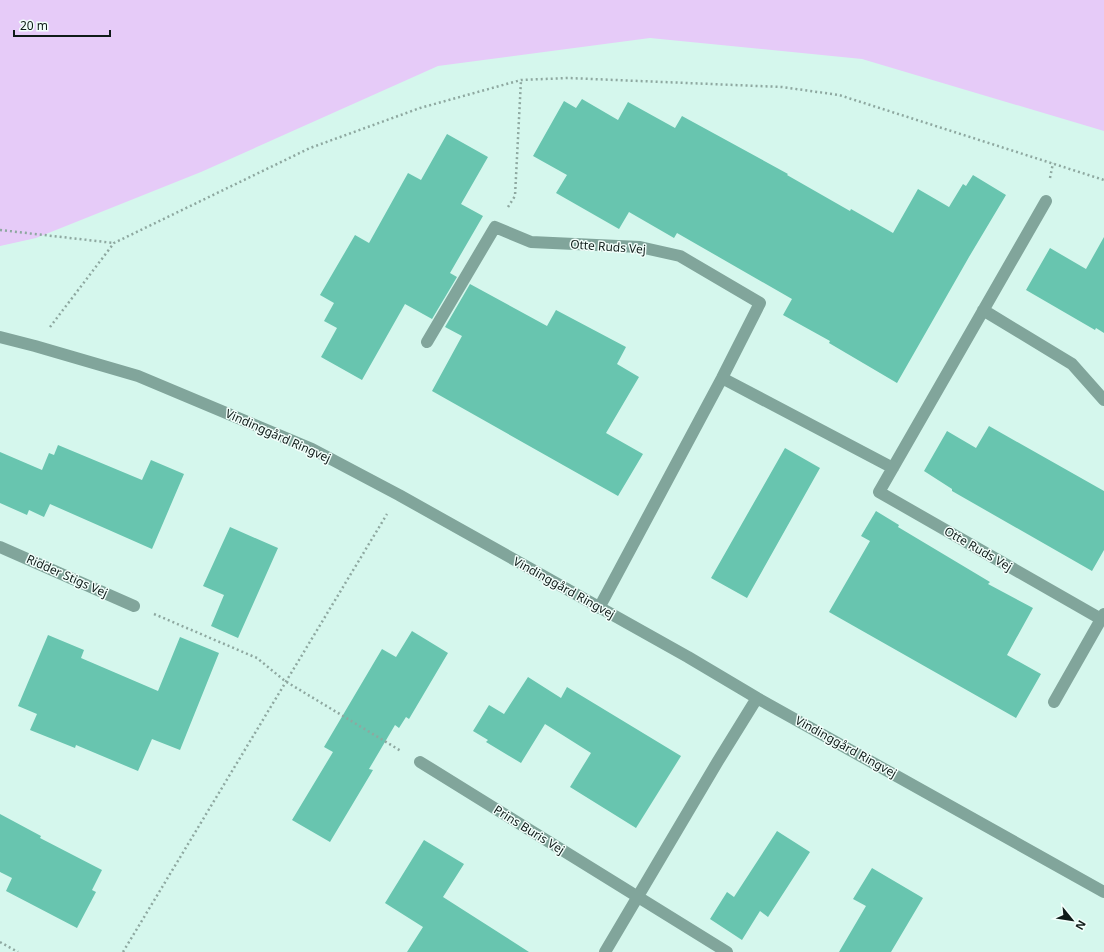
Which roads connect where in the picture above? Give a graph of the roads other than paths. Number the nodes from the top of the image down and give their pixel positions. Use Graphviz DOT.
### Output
graph roads {
  1 [pos="1046,201"];
  2 [pos="983,310"];
  3 [pos="0,337"];
  4 [pos="427,342"];
  5 [pos="722,378"];
  6 [pos="1104,400"];
  7 [pos="893,468"];
  8 [pos="0,547"];
  9 [pos="134,606"];
  10 [pos="599,608"];
  11 [pos="1103,616"];
  12 [pos="757,698"];
  13 [pos="1054,702"];
  14 [pos="420,762"];
  15 [pos="1104,892"];
  16 [pos="638,898"];
  17 [pos="605,952"];
  18 [pos="727,952"];
  1 -- 2 [label="street, Otte Ruds Vej"];
  2 -- 6 [label="street"];
  2 -- 7 [label="street, Otte Ruds Vej"];
  3 -- 10 [label="street, Vindinggård Ringvej"];
  4 -- 5 [label="street, Otte Ruds Vej"];
  5 -- 7 [label="street"];
  5 -- 10 [label="street, Otte Ruds Vej"];
  7 -- 11 [label="street, Otte Ruds Vej"];
  8 -- 9 [label="street, Ridder Stigs Vej"];
  10 -- 12 [label="street, Vindinggård Ringvej"];
  11 -- 13 [label="street, Otte Ruds Vej"];
  12 -- 15 [label="street, Vindinggård Ringvej"];
  12 -- 16 [label="street"];
  14 -- 16 [label="street, Prins Buris Vej"];
  16 -- 17 [label="street"];
  16 -- 18 [label="street, Prins Buris Vej"];
}
